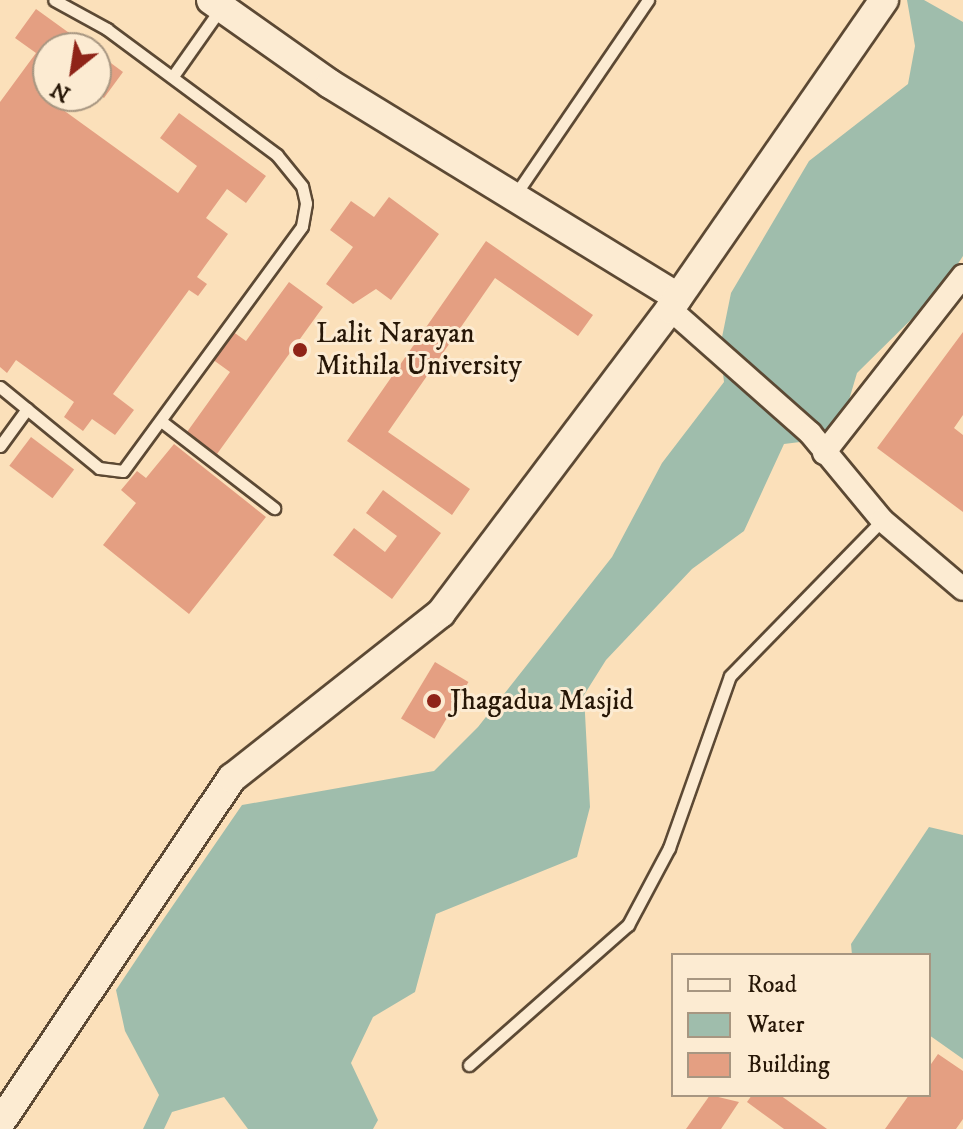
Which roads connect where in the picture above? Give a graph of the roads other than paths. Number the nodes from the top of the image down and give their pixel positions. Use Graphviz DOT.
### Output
graph roads {
  1 [pos="54,0"];
  2 [pos="648,0"];
  3 [pos="884,0"];
  4 [pos="216,4"];
  5 [pos="173,76"];
  6 [pos="513,199"];
  7 [pos="963,276"];
  8 [pos="674,303"];
  9 [pos="0,387"];
  10 [pos="27,409"];
  11 [pos="161,421"];
  12 [pos="0,446"];
  13 [pos="824,453"];
  14 [pos="274,508"];
  15 [pos="882,520"];
  16 [pos="963,589"];
  17 [pos="469,1065"];
  18 [pos="0,1123"];
  1 -- 5 [label="lane"];
  2 -- 6 [label="lane"];
  3 -- 8 [label="street"];
  4 -- 5 [label="lane"];
  4 -- 6 [label="street"];
  5 -- 11 [label="lane"];
  6 -- 8 [label="street"];
  7 -- 13 [label="street"];
  8 -- 13 [label="street"];
  8 -- 18 [label="street"];
  9 -- 10 [label="lane"];
  10 -- 11 [label="lane"];
  10 -- 12 [label="lane"];
  11 -- 14 [label="lane"];
  13 -- 15 [label="street"];
  15 -- 16 [label="street"];
  15 -- 17 [label="lane"];
}
